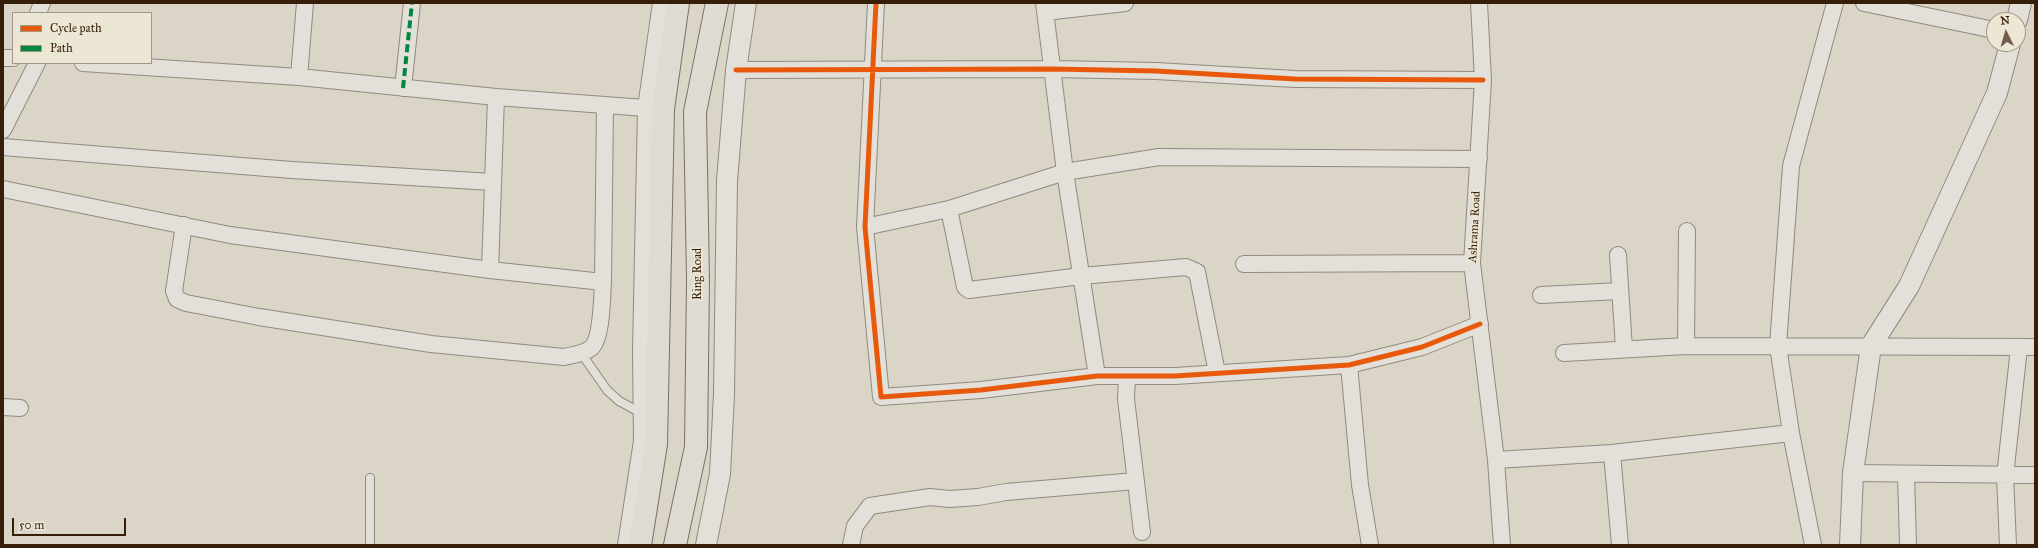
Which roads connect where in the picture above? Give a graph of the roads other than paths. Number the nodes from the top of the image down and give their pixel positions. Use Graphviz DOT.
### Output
graph roads {
  1 [pos="305,3"];
  2 [pos="412,3"];
  3 [pos="663,3"];
  4 [pos="678,3"];
  5 [pos="717,3"];
  6 [pos="746,3"];
  7 [pos="876,3"];
  8 [pos="1125,3"];
  9 [pos="1479,3"];
  10 [pos="1835,3"];
  11 [pos="1864,3"];
  12 [pos="1044,8"];
  13 [pos="1986,28"];
  14 [pos="2008,52"];
  15 [pos="36,64"];
  16 [pos="98,64"];
  17 [pos="873,69"];
  18 [pos="1053,69"];
  19 [pos="736,70"];
  20 [pos="299,77"];
  21 [pos="1483,80"];
  22 [pos="403,88"];
  23 [pos="496,98"];
  24 [pos="605,105"];
  25 [pos="655,108"];
  26 [pos="3,130"];
  27 [pos="3,147"];
  28 [pos="1479,159"];
  29 [pos="1065,172"];
  30 [pos="493,182"];
  31 [pos="3,189"];
  32 [pos="949,209"];
  33 [pos="184,226"];
  34 [pos="865,227"];
  35 [pos="1687,231"];
  36 [pos="1618,255"];
  37 [pos="1472,263"];
  38 [pos="1244,264"];
  39 [pos="490,270"];
  40 [pos="1081,276"];
  41 [pos="603,282"];
  42 [pos="1620,291"];
  43 [pos="1541,295"];
  44 [pos="1480,324"];
  45 [pos="1686,346"];
  46 [pos="1778,346"];
  47 [pos="1871,346"];
  48 [pos="2035,347"];
  49 [pos="2018,348"];
  50 [pos="1624,350"];
  51 [pos="581,353"];
  52 [pos="1564,353"];
  53 [pos="1349,365"];
  54 [pos="1217,373"];
  55 [pos="1097,376"];
  56 [pos="1127,376"];
  57 [pos="3,407"];
  58 [pos="20,408"];
  59 [pos="644,415"];
  60 [pos="1791,434"];
  61 [pos="1612,453"];
  62 [pos="1496,460"];
  63 [pos="1853,473"];
  64 [pos="1906,474"];
  65 [pos="2035,475"];
  66 [pos="2005,476"];
  67 [pos="370,478"];
  68 [pos="1136,481"];
  69 [pos="1142,532"];
  70 [pos="370,545"];
  71 [pos="628,545"];
  72 [pos="640,545"];
  73 [pos="675,545"];
  74 [pos="706,545"];
  75 [pos="851,545"];
  76 [pos="1370,545"];
  77 [pos="1502,545"];
  78 [pos="1620,545"];
  79 [pos="1813,545"];
  80 [pos="1850,545"];
  81 [pos="1908,545"];
  82 [pos="2008,545"];
  1 -- 20 [label="street"];
  2 -- 22 [label="street"];
  3 -- 25 [label="street"];
  4 -- 25 [label="highway"];
  5 -- 73 [label="highway, Ring Road"];
  6 -- 19 [label="street"];
  7 -- 17 [label="street"];
  8 -- 12 [label="street"];
  9 -- 21 [label="street, Ashrama Road"];
  10 -- 46 [label="street"];
  11 -- 13 [label="street"];
  12 -- 18 [label="street"];
  14 -- 47 [label="street"];
  15 -- 26 [label="street"];
  16 -- 20 [label="street"];
  17 -- 18 [label="street"];
  17 -- 19 [label="street"];
  17 -- 34 [label="street"];
  18 -- 21 [label="street"];
  18 -- 29 [label="street"];
  19 -- 74 [label="street"];
  20 -- 22 [label="street"];
  21 -- 28 [label="street, Ashrama Road"];
  22 -- 23 [label="street"];
  23 -- 24 [label="street"];
  23 -- 30 [label="street"];
  24 -- 25 [label="street"];
  24 -- 41 [label="street"];
  25 -- 59 [label="street"];
  25 -- 72 [label="highway"];
  27 -- 30 [label="street"];
  28 -- 29 [label="street"];
  28 -- 37 [label="street, Ashrama Road"];
  29 -- 32 [label="street"];
  29 -- 40 [label="street"];
  30 -- 39 [label="street"];
  31 -- 33 [label="street"];
  32 -- 34 [label="street"];
  32 -- 40 [label="street"];
  33 -- 39 [label="street"];
  33 -- 51 [label="street"];
  34 -- 55 [label="street"];
  35 -- 45 [label="street"];
  36 -- 42 [label="street"];
  37 -- 38 [label="street"];
  37 -- 44 [label="street, Ashrama Road"];
  39 -- 41 [label="street"];
  40 -- 54 [label="street"];
  40 -- 55 [label="street"];
  41 -- 51 [label="street"];
  42 -- 43 [label="street"];
  42 -- 50 [label="street"];
  44 -- 53 [label="street"];
  44 -- 62 [label="street, Ashrama Road"];
  45 -- 46 [label="street"];
  45 -- 50 [label="street"];
  46 -- 47 [label="street"];
  46 -- 60 [label="street"];
  47 -- 49 [label="street"];
  47 -- 63 [label="street"];
  48 -- 49 [label="street"];
  49 -- 66 [label="street"];
  50 -- 52 [label="street"];
  51 -- 59 [label="lane"];
  53 -- 54 [label="street"];
  53 -- 76 [label="street"];
  54 -- 56 [label="street"];
  55 -- 56 [label="street"];
  56 -- 68 [label="street"];
  57 -- 58 [label="street"];
  59 -- 71 [label="street"];
  60 -- 61 [label="street"];
  60 -- 79 [label="street"];
  61 -- 62 [label="street"];
  61 -- 78 [label="street"];
  62 -- 77 [label="street, Ashrama Road"];
  63 -- 64 [label="street"];
  63 -- 80 [label="street"];
  64 -- 66 [label="street"];
  64 -- 81 [label="street"];
  65 -- 66 [label="street"];
  66 -- 82 [label="street"];
  67 -- 70 [label="lane"];
  68 -- 69 [label="street"];
  68 -- 75 [label="street"];
}
